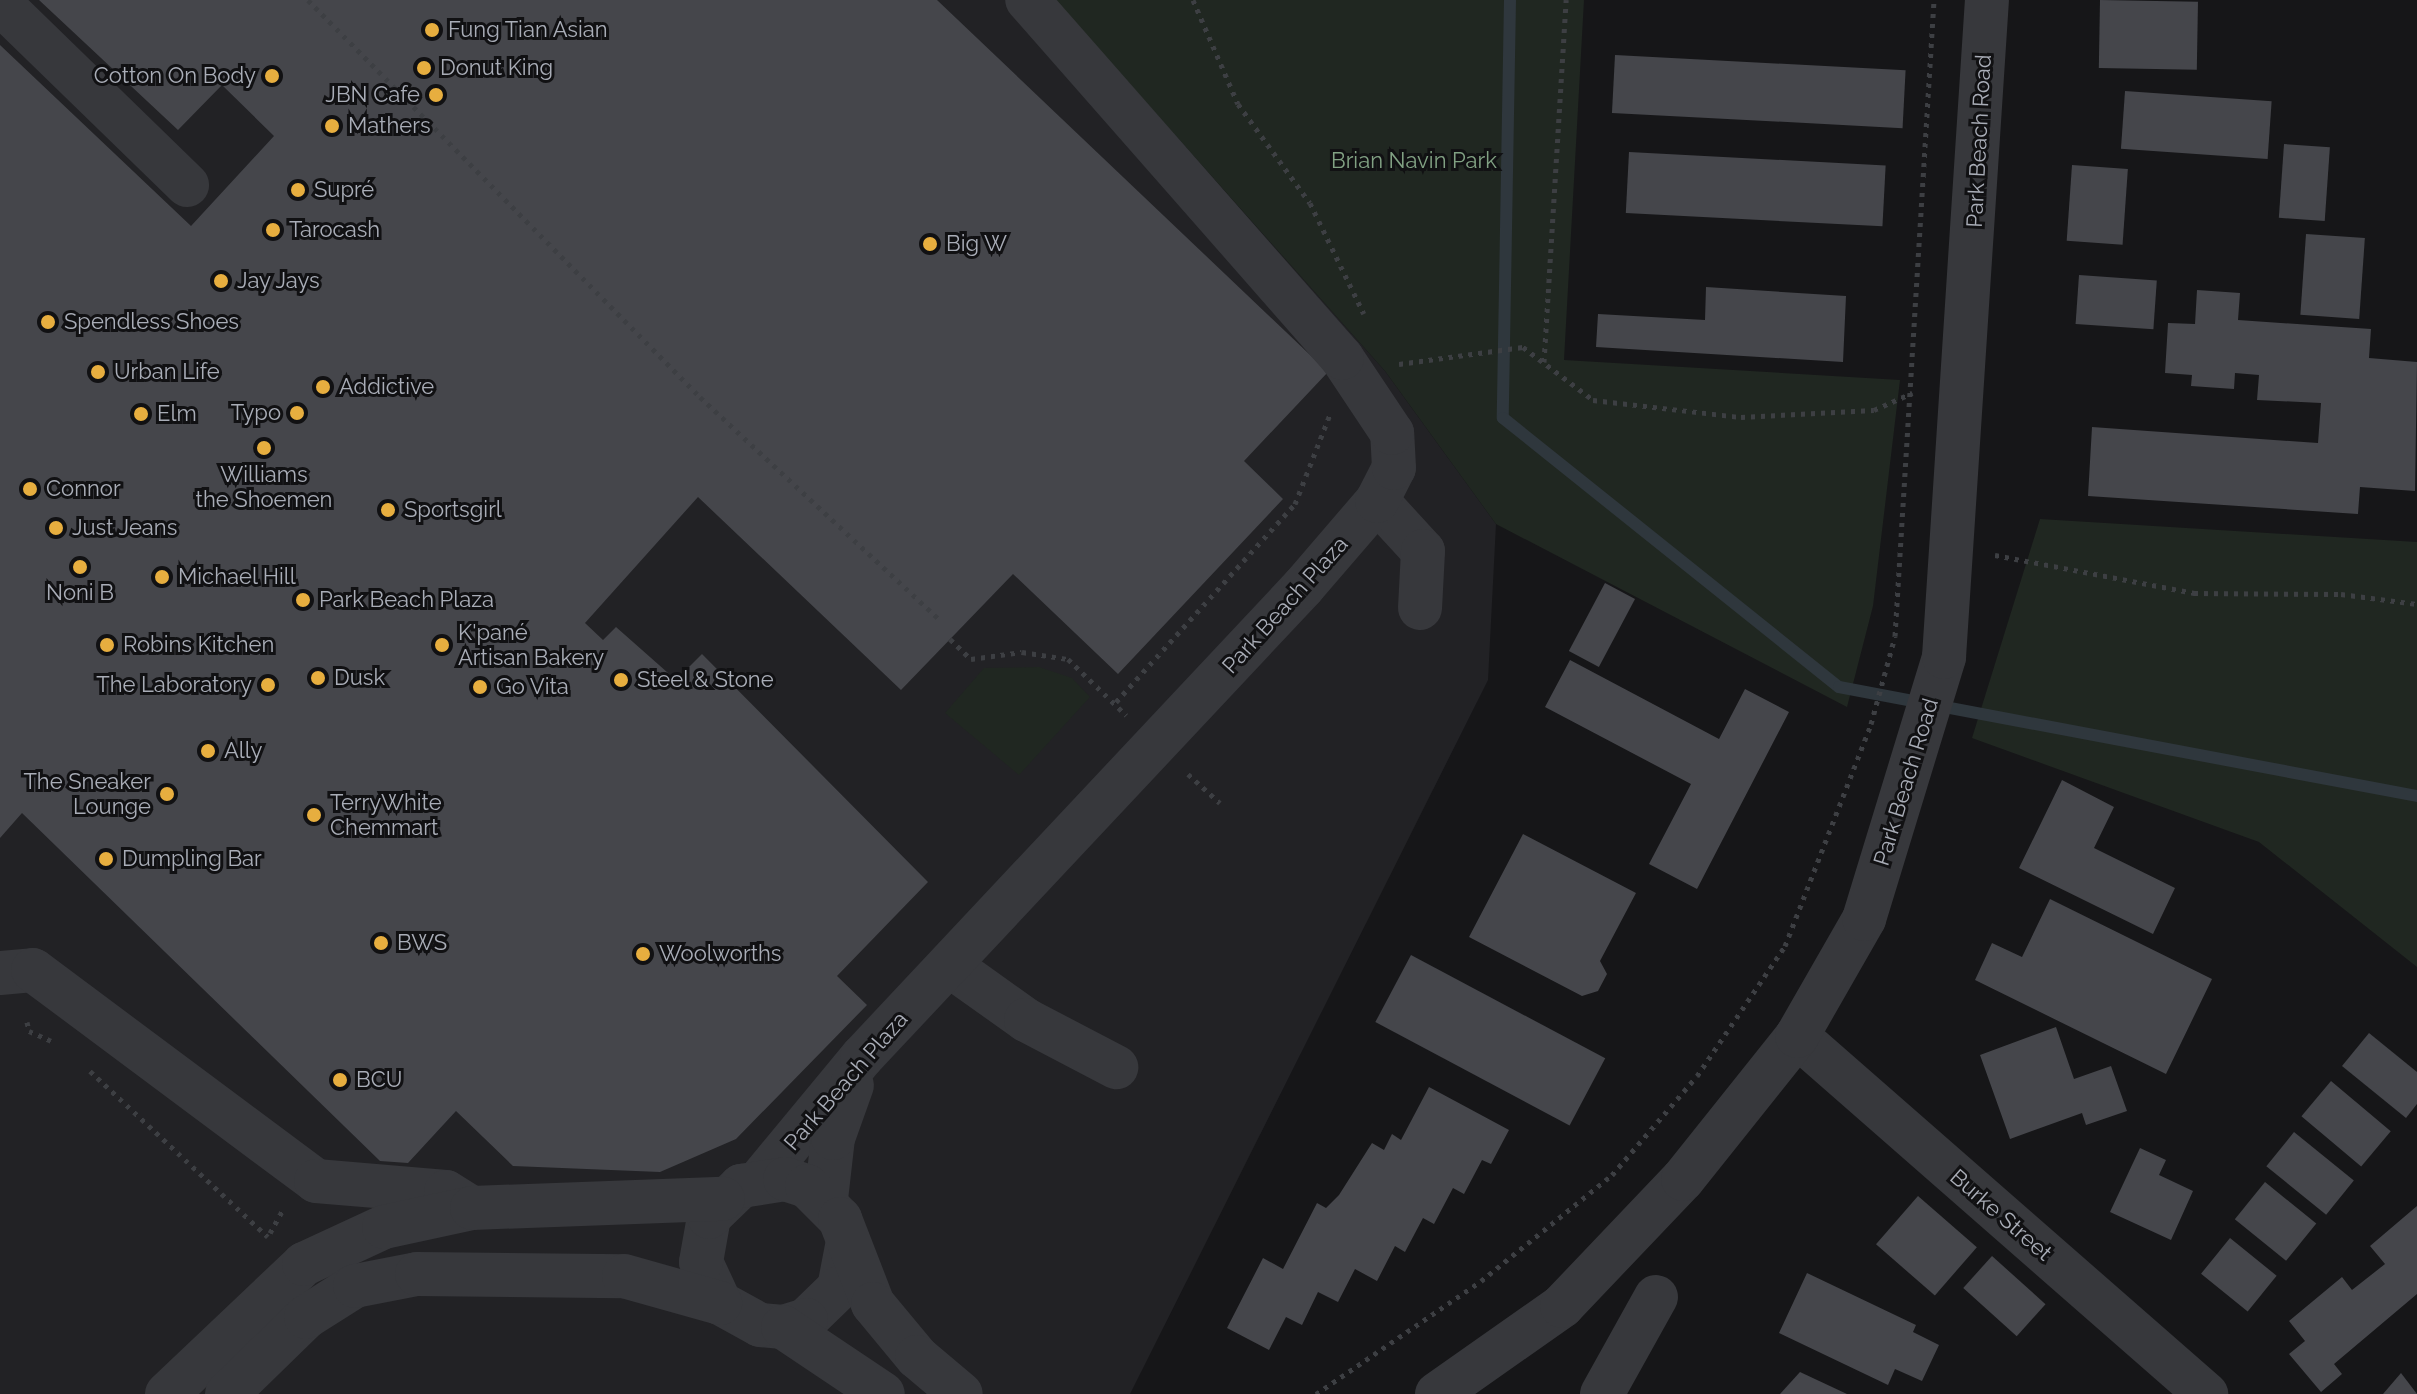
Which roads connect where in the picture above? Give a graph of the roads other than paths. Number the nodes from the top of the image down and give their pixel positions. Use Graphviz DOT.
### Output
graph roads {
  1 [pos="1027,0"];
  2 [pos="1987,0"];
  3 [pos="0,3"];
  4 [pos="187,185"];
  5 [pos="1377,501"];
  6 [pos="1420,608"];
  7 [pos="949,965"];
  8 [pos="0,973"];
  9 [pos="1797,1036"];
  10 [pos="862,1057"];
  11 [pos="1116,1067"];
  12 [pos="761,1179"];
  13 [pos="723,1199"];
  14 [pos="826,1199"];
  15 [pos="472,1208"];
  16 [pos="848,1241"];
  17 [pos="1656,1297"];
  18 [pos="720,1303"];
  19 [pos="783,1327"];
  20 [pos="1450,1391"];
  21 [pos="167,1394"];
  22 [pos="227,1394"];
  23 [pos="883,1394"];
  24 [pos="961,1394"];
  25 [pos="1602,1394"];
  26 [pos="2206,1394"];
  1 -- 5 [label="street, Park Beach Plaza"];
  2 -- 9 [label="street, Park Beach Road"];
  3 -- 4 [label="street"];
  5 -- 6 [label="street"];
  5 -- 7 [label="street, Park Beach Plaza"];
  7 -- 10 [label="street, Park Beach Plaza"];
  7 -- 11 [label="street"];
  8 -- 15 [label="street"];
  9 -- 20 [label="street, Park Beach Road"];
  9 -- 26 [label="street, Burke Street"];
  10 -- 12 [label="street, Park Beach Plaza"];
  10 -- 14 [label="street"];
  12 -- 13 [label="street"];
  12 -- 14 [label="street"];
  13 -- 15 [label="street"];
  13 -- 18 [label="street"];
  14 -- 16 [label="street"];
  15 -- 21 [label="street"];
  16 -- 19 [label="street"];
  16 -- 24 [label="street"];
  17 -- 25 [label="street"];
  18 -- 19 [label="street"];
  18 -- 22 [label="street"];
  19 -- 23 [label="street"];
}
